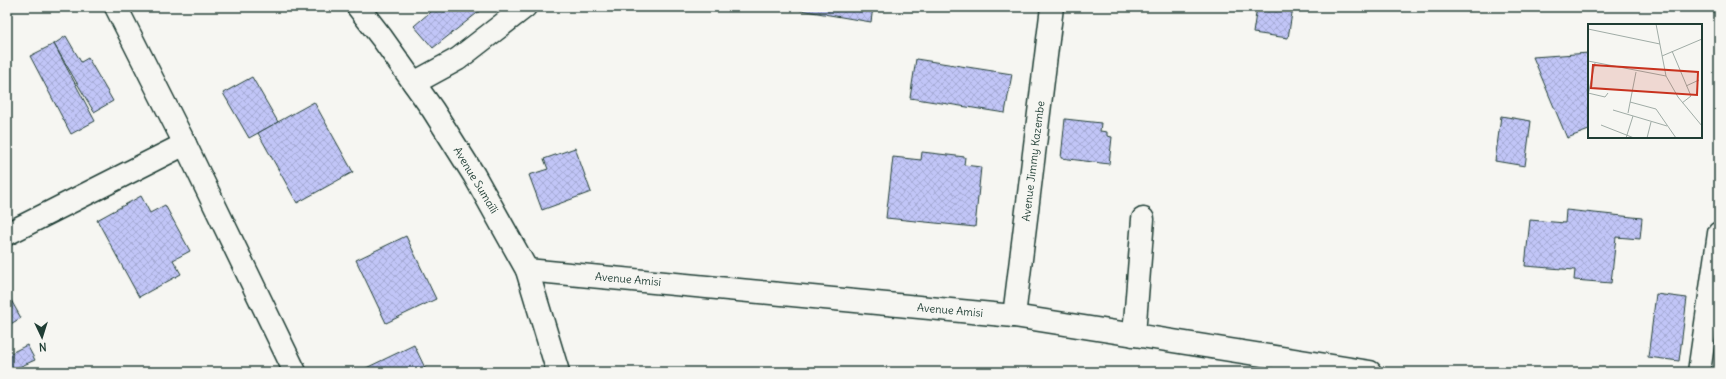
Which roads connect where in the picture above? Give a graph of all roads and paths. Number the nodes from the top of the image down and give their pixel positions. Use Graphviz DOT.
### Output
graph roads {
  1 [pos="116,7"];
  2 [pos="358,7"];
  3 [pos="525,7"];
  4 [pos="1052,7"];
  5 [pos="414,83"];
  6 [pos="185,144"];
  7 [pos="1143,219"];
  8 [pos="1719,233"];
  9 [pos="7,234"];
  10 [pos="527,270"];
  11 [pos="1014,316"];
  12 [pos="1134,335"];
  13 [pos="295,372"];
  14 [pos="558,372"];
  15 [pos="1370,372"];
  16 [pos="1698,372"];
  1 -- 6 [label="street"];
  2 -- 5 [label="street, Avenue Sumaïli"];
  3 -- 5 [label="street"];
  4 -- 11 [label="street, Avenue Jimmy Kazembe"];
  5 -- 10 [label="street, Avenue Sumaïli"];
  6 -- 9 [label="street"];
  6 -- 13 [label="street"];
  7 -- 12 [label="street"];
  8 -- 16 [label="street"];
  10 -- 11 [label="street, Avenue Amisi"];
  10 -- 14 [label="street, Avenue Sumaïli"];
  11 -- 12 [label="street, Avenue Amisi"];
  12 -- 15 [label="street, Avenue Amisi"];
}
